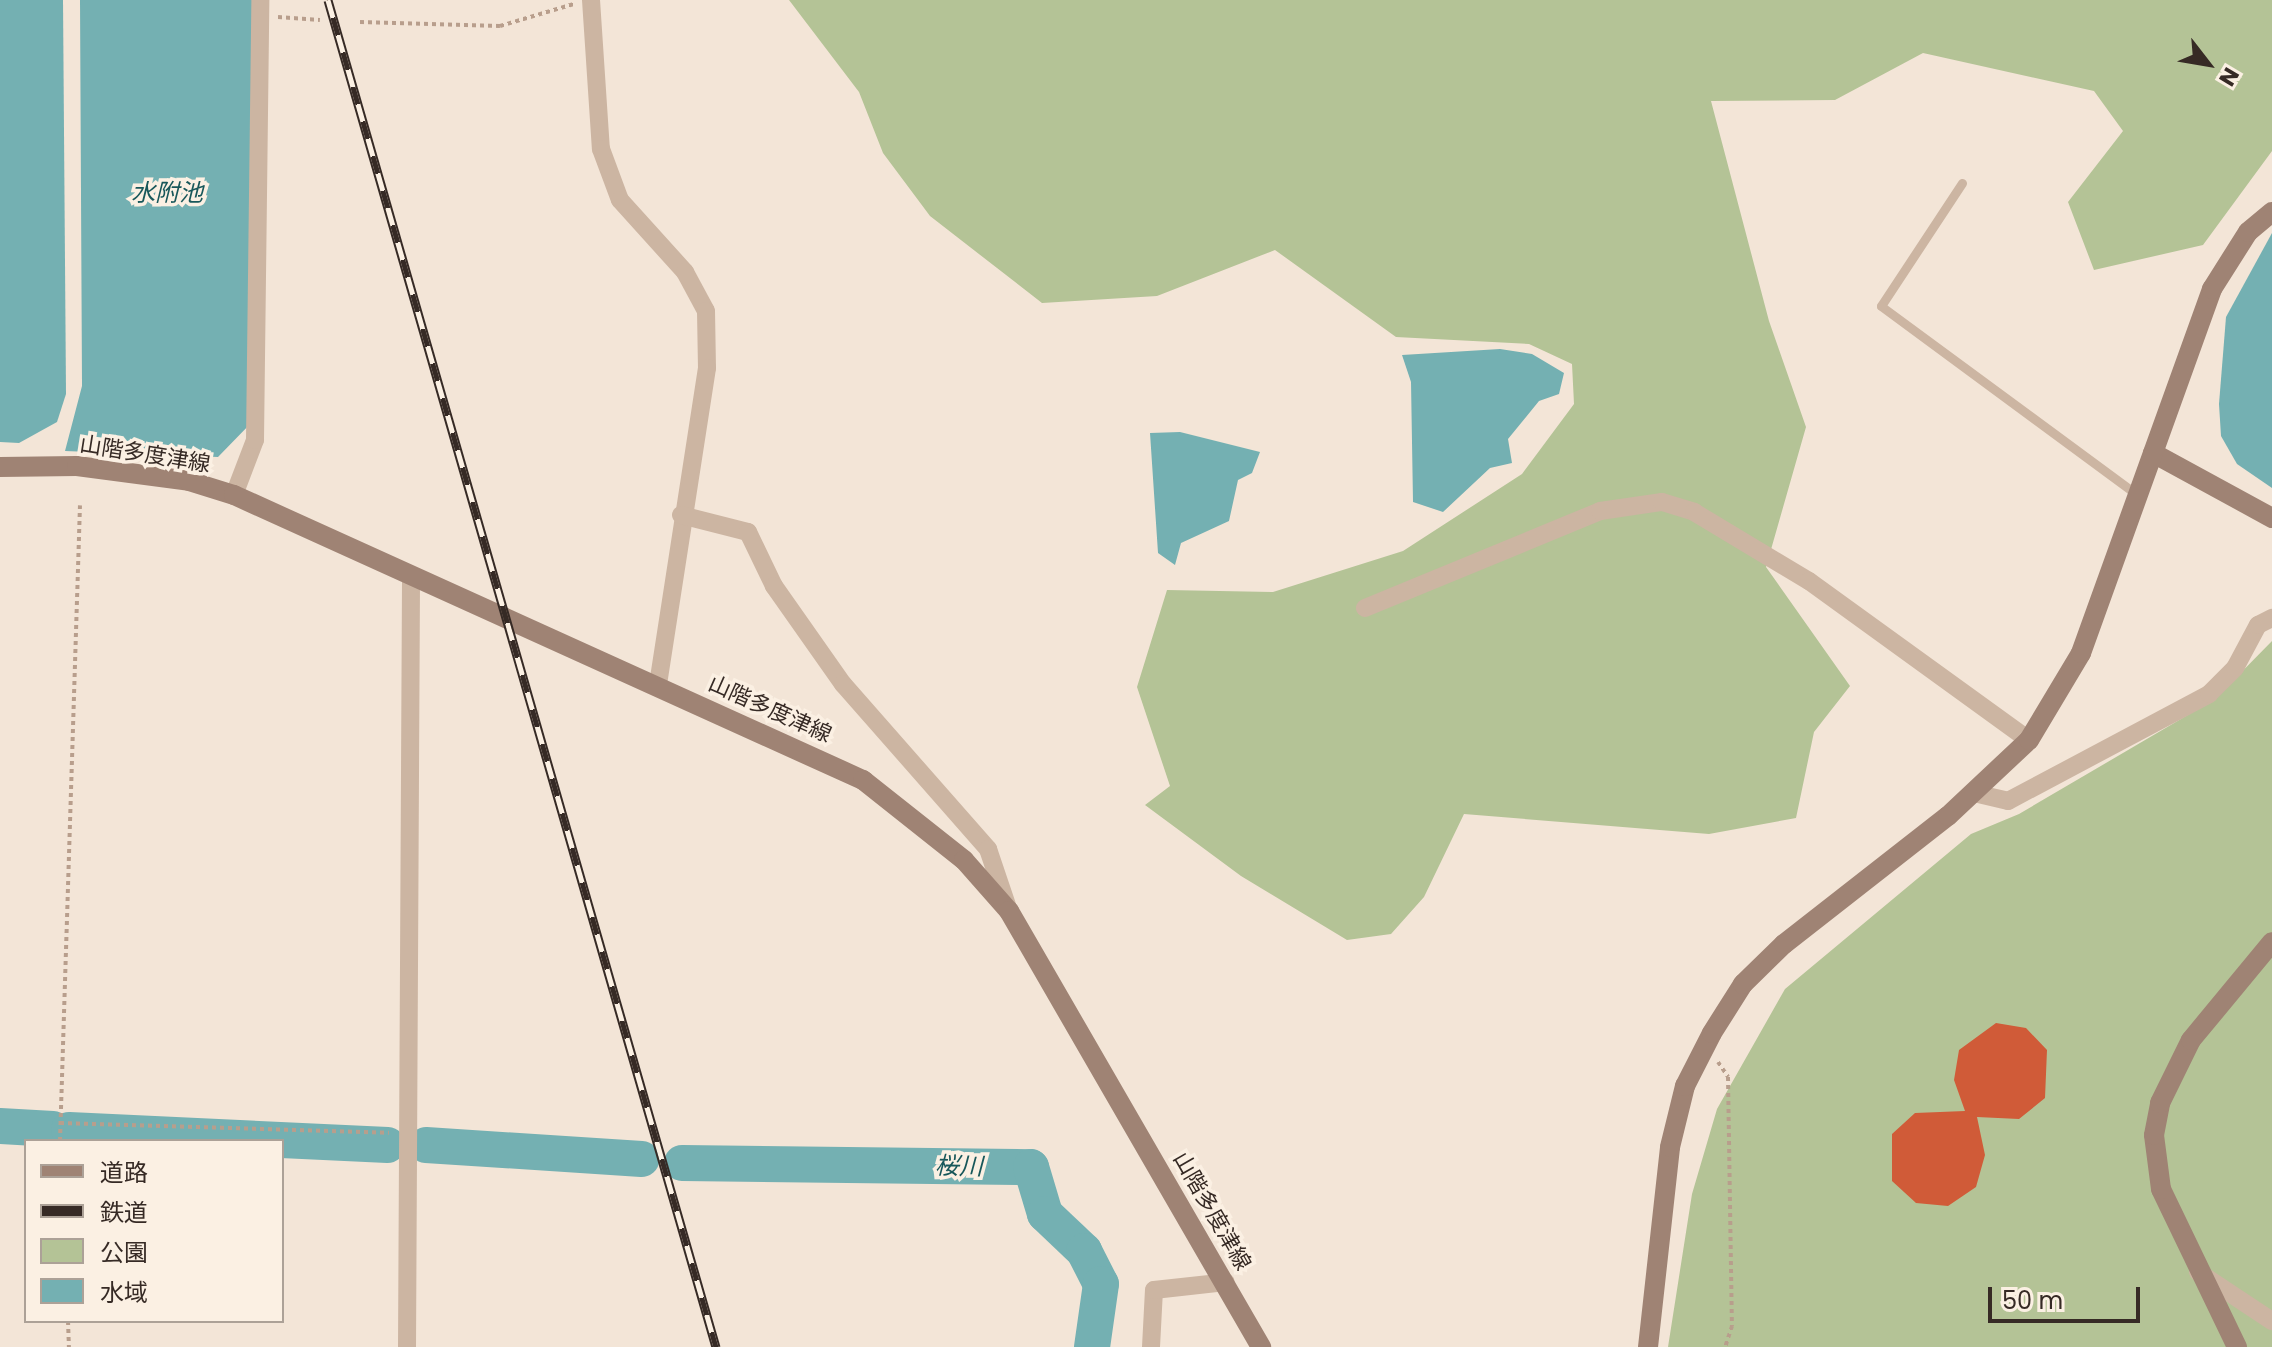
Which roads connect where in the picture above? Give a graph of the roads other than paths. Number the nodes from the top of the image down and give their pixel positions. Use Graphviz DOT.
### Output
graph roads {
  1 [pos="591,0"];
  2 [pos="260,8"];
  3 [pos="1962,183"];
  4 [pos="2272,212"];
  5 [pos="2153,453"];
  6 [pos="0,467"];
  7 [pos="234,495"];
  8 [pos="2137,495"];
  9 [pos="681,515"];
  10 [pos="2272,518"];
  11 [pos="411,575"];
  12 [pos="1365,608"];
  13 [pos="2272,618"];
  14 [pos="658,686"];
  15 [pos="2029,740"];
  16 [pos="1974,793"];
  17 [pos="1009,911"];
  18 [pos="2272,942"];
  19 [pos="2196,1271"];
  20 [pos="1226,1282"];
  21 [pos="2272,1321"];
  22 [pos="407,1347"];
  23 [pos="1151,1347"];
  24 [pos="1261,1347"];
  25 [pos="1648,1347"];
  26 [pos="2237,1347"];
  1 -- 9 [label="street"];
  2 -- 7 [label="street"];
  3 -- 8 [label="lane"];
  4 -- 5 [label="street"];
  5 -- 8 [label="street"];
  5 -- 10 [label="street"];
  6 -- 7 [label="street, 山階多度津線"];
  7 -- 11 [label="street, 山階多度津線"];
  8 -- 15 [label="street"];
  9 -- 14 [label="street"];
  9 -- 17 [label="street"];
  11 -- 14 [label="street, 山階多度津線"];
  11 -- 22 [label="street"];
  12 -- 15 [label="street"];
  13 -- 16 [label="street"];
  14 -- 17 [label="street, 山階多度津線"];
  15 -- 16 [label="street"];
  16 -- 25 [label="street"];
  17 -- 20 [label="street, 山階多度津線"];
  18 -- 19 [label="street"];
  19 -- 21 [label="street"];
  19 -- 26 [label="street"];
  20 -- 23 [label="street"];
  20 -- 24 [label="street, 山階多度津線"];
}
